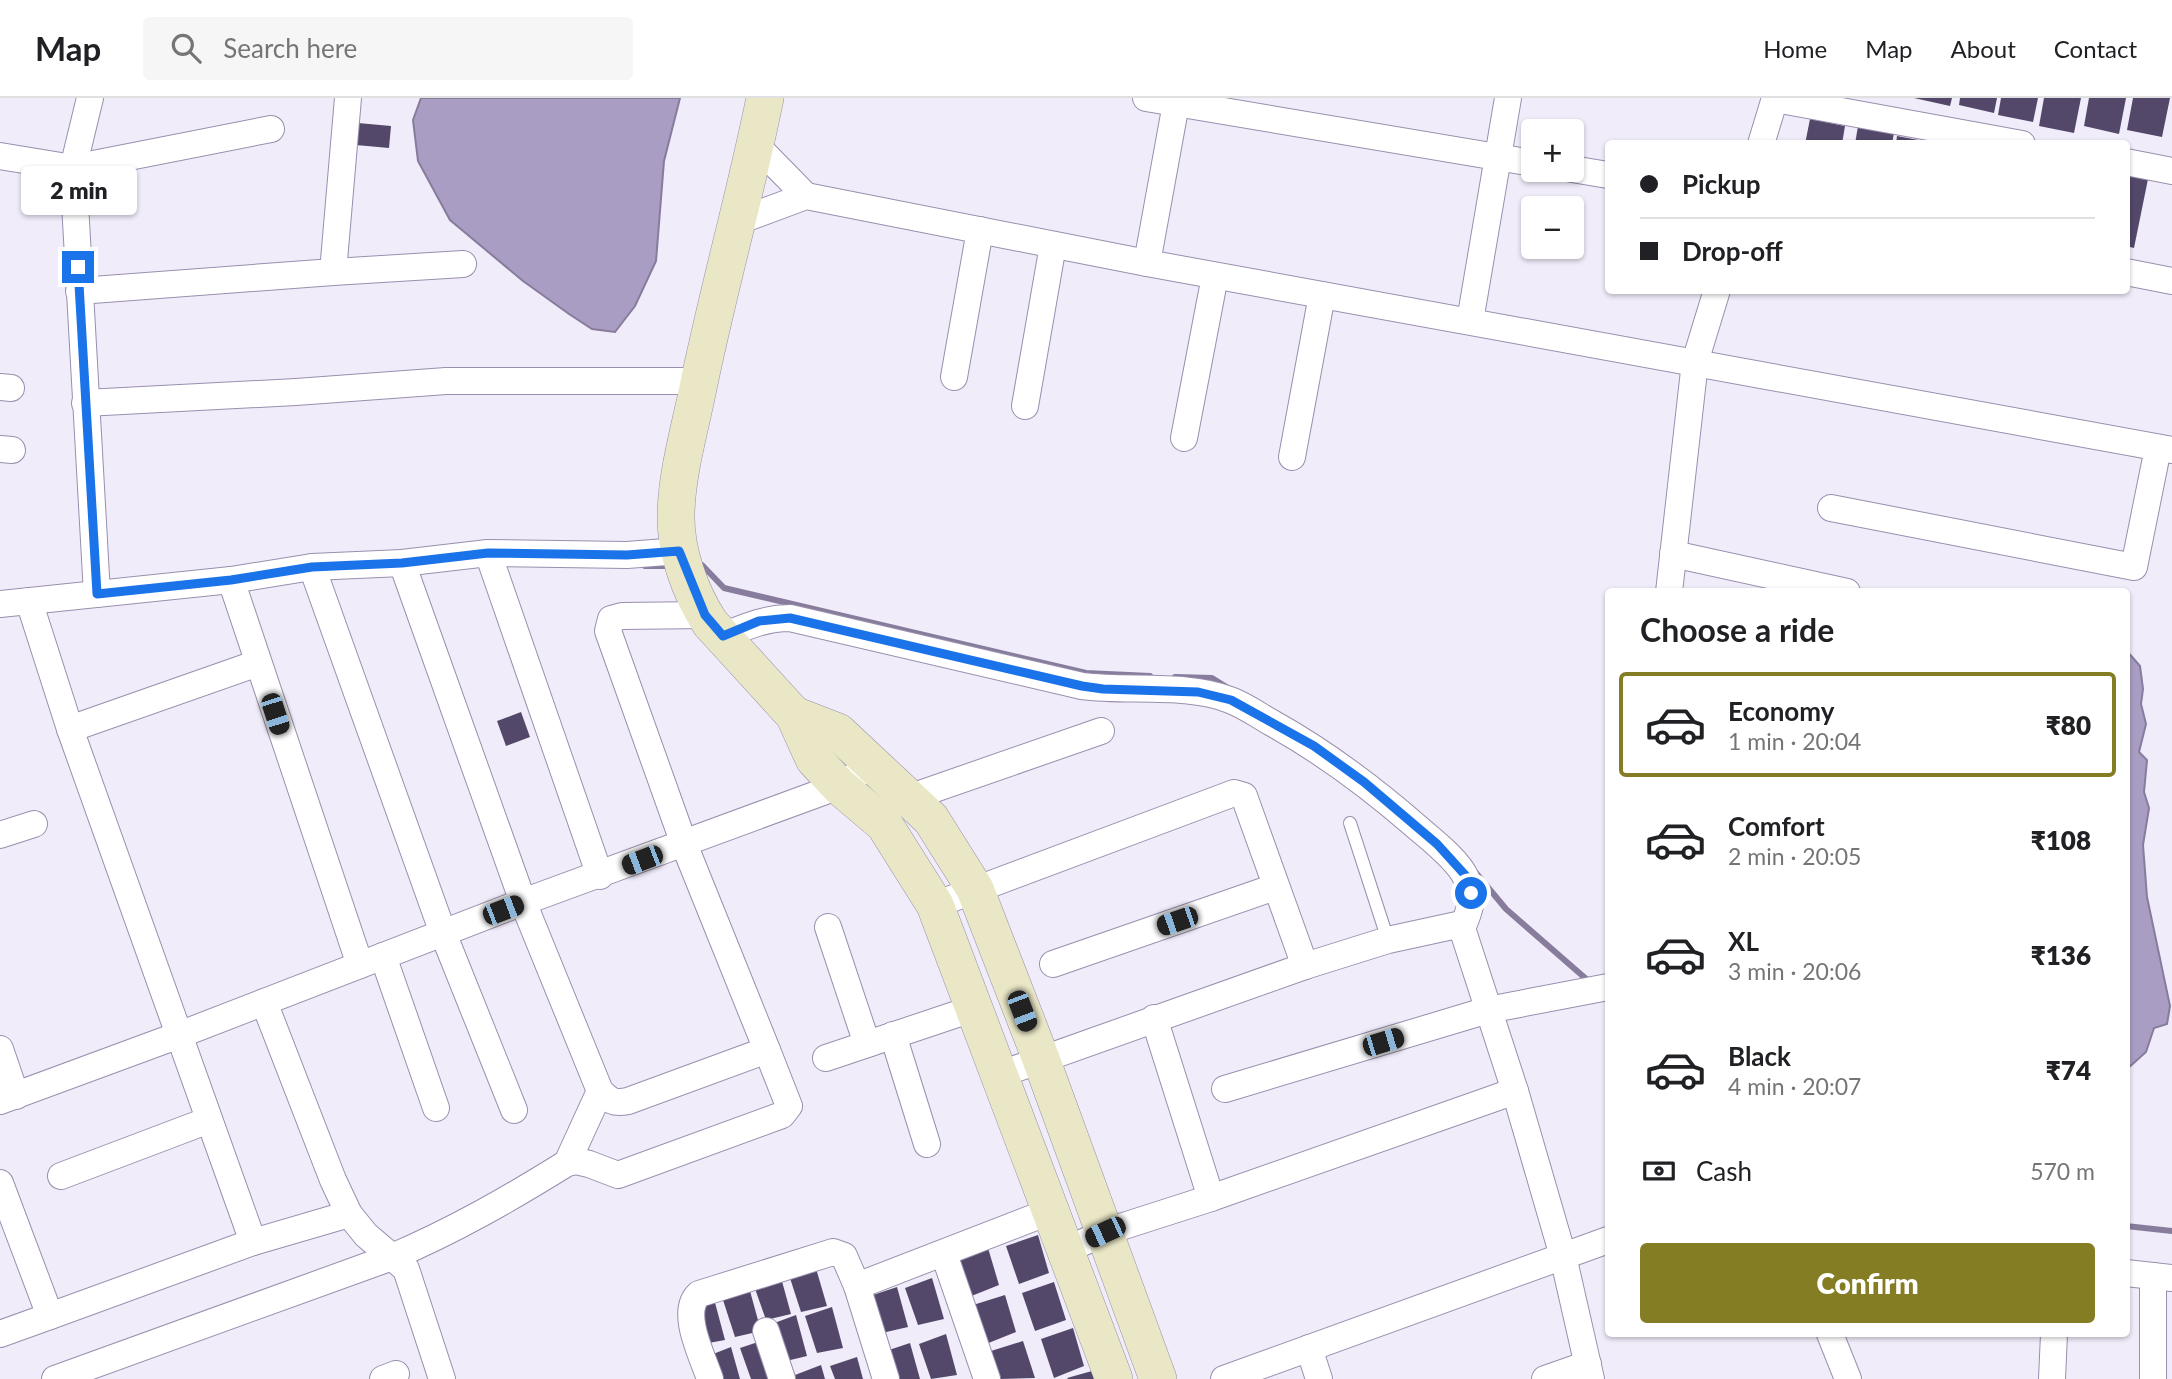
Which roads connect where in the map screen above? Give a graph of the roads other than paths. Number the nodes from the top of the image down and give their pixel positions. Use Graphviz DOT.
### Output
graph roads {
  1 [pos="90,98"];
  2 [pos="348,98"];
  3 [pos="765,98"];
  4 [pos="1146,98"];
  5 [pos="1508,98"];
  6 [pos="1775,98"];
  7 [pos="1176,101"];
  8 [pos="271,129"];
  9 [pos="1762,140"];
  10 [pos="2001,140"];
  11 [pos="755,144"];
  12 [pos="0,156"];
  13 [pos="1499,158"];
  14 [pos="1521,161"];
  15 [pos="2130,163"];
  16 [pos="73,168"];
  17 [pos="1584,171"];
  18 [pos="2172,171"];
  19 [pos="1605,175"];
  20 [pos="806,196"];
  21 [pos="736,222"];
  22 [pos="980,230"];
  23 [pos="1053,245"];
  24 [pos="1146,263"];
  25 [pos="463,264"];
  26 [pos="333,272"];
  27 [pos="2130,273"];
  28 [pos="1215,275"];
  29 [pos="2172,281"];
  30 [pos="79,291"];
  31 [pos="1716,294"];
  32 [pos="1322,295"];
  33 [pos="1470,321"];
  34 [pos="1695,362"];
  35 [pos="954,377"];
  36 [pos="699,381"];
  37 [pos="85,403"];
  38 [pos="1025,406"];
  39 [pos="1184,438"];
  40 [pos="2165,449"];
  41 [pos="1292,457"];
  42 [pos="1831,508"];
  43 [pos="488,553"];
  44 [pos="1673,554"];
  45 [pos="681,556"];
  46 [pos="402,563"];
  47 [pos="312,567"];
  48 [pos="231,580"];
  49 [pos="1669,588"];
  50 [pos="1829,588"];
  51 [pos="97,594"];
  52 [pos="29,601"];
  53 [pos="0,604"];
  54 [pos="710,621"];
  55 [pos="258,663"];
  56 [pos="794,715"];
  57 [pos="70,729"];
  58 [pos="1101,731"];
  59 [pos="873,764"];
  60 [pos="839,786"];
  61 [pos="908,798"];
  62 [pos="870,812"];
  63 [pos="1350,823"];
  64 [pos="34,824"];
  65 [pos="0,835"];
  66 [pos="684,844"];
  67 [pos="600,876"];
  68 [pos="1275,887"];
  69 [pos="975,889"];
  70 [pos="523,902"];
  71 [pos="936,905"];
  72 [pos="828,928"];
  73 [pos="1462,928"];
  74 [pos="443,933"];
  75 [pos="1388,940"];
  76 [pos="371,960"];
  77 [pos="1053,964"];
  78 [pos="1305,966"];
  79 [pos="1605,988"];
  80 [pos="264,1002"];
  81 [pos="975,1008"];
  82 [pos="1488,1010"];
  83 [pos="1154,1018"];
  84 [pos="178,1035"];
  85 [pos="893,1035"];
  86 [pos="867,1044"];
  87 [pos="0,1049"];
  88 [pos="766,1049"];
  89 [pos="826,1058"];
  90 [pos="1041,1059"];
  91 [pos="1001,1074"];
  92 [pos="1225,1089"];
  93 [pos="600,1091"];
  94 [pos="1515,1091"];
  95 [pos="8,1099"];
  96 [pos="436,1108"];
  97 [pos="514,1110"];
  98 [pos="209,1120"];
  99 [pos="927,1144"];
  100 [pos="567,1163"];
  101 [pos="61,1176"];
  102 [pos="0,1183"];
  103 [pos="1211,1198"];
  104 [pos="1051,1210"];
  105 [pos="349,1214"];
  106 [pos="8,1226"];
  107 [pos="1105,1232"];
  108 [pos="1605,1241"];
  109 [pos="253,1242"];
  110 [pos="1068,1250"];
  111 [pos="944,1254"];
  112 [pos="392,1256"];
  113 [pos="1563,1256"];
  114 [pos="2130,1273"];
  115 [pos="2163,1277"];
  116 [pos="858,1286"];
  117 [pos="50,1316"];
  118 [pos="766,1331"];
  119 [pos="0,1334"];
  120 [pos="1831,1337"];
  121 [pos="2054,1337"];
  122 [pos="1309,1348"];
  123 [pos="1589,1371"];
  124 [pos="55,1379"];
  125 [pos="442,1379"];
  126 [pos="710,1379"];
  127 [pos="782,1379"];
  128 [pos="886,1379"];
  129 [pos="987,1379"];
  130 [pos="1114,1379"];
  131 [pos="1157,1379"];
  132 [pos="1224,1379"];
  133 [pos="1319,1379"];
  134 [pos="1545,1379"];
  135 [pos="1848,1379"];
  136 [pos="2052,1379"];
  137 [pos="2153,1379"];
  1 -- 16 [label="street"];
  2 -- 26 [label="street"];
  3 -- 11 [label="street"];
  4 -- 7 [label="street"];
  5 -- 13 [label="street"];
  6 -- 9 [label="street"];
  6 -- 10 [label="street"];
  7 -- 13 [label="street"];
  7 -- 24 [label="street"];
  8 -- 16 [label="street"];
  11 -- 20 [label="street"];
  11 -- 21 [label="street"];
  12 -- 16 [label="street"];
  13 -- 14 [label="street"];
  13 -- 33 [label="street"];
  15 -- 18 [label="street"];
  16 -- 30 [label="street"];
  17 -- 19 [label="street"];
  20 -- 21 [label="street"];
  20 -- 22 [label="street"];
  21 -- 36 [label="street"];
  22 -- 23 [label="street"];
  22 -- 35 [label="street"];
  23 -- 24 [label="street"];
  23 -- 38 [label="street"];
  24 -- 28 [label="street"];
  25 -- 26 [label="street"];
  26 -- 30 [label="street"];
  27 -- 29 [label="street"];
  28 -- 32 [label="street"];
  28 -- 39 [label="street"];
  30 -- 37 [label="street"];
  31 -- 34 [label="street"];
  32 -- 33 [label="street"];
  32 -- 41 [label="street"];
  33 -- 34 [label="street"];
  34 -- 40 [label="street"];
  34 -- 44 [label="street"];
  36 -- 37 [label="street"];
  36 -- 45 [label="street"];
  37 -- 51 [label="street"];
  40 -- 42 [label="street"];
  43 -- 45 [label="street"];
  43 -- 46 [label="street"];
  43 -- 67 [label="street"];
  44 -- 49 [label="street"];
  44 -- 50 [label="street"];
  45 -- 54 [label="street"];
  46 -- 47 [label="street"];
  46 -- 70 [label="street"];
  47 -- 48 [label="street"];
  47 -- 74 [label="street"];
  48 -- 51 [label="street"];
  48 -- 55 [label="street"];
  51 -- 52 [label="street"];
  52 -- 53 [label="street"];
  52 -- 57 [label="street"];
  54 -- 56 [label="street"];
  54 -- 66 [label="street"];
  54 -- 73 [label="street"];
  55 -- 57 [label="street"];
  55 -- 76 [label="street"];
  56 -- 59 [label="street"];
  56 -- 60 [label="street"];
  57 -- 84 [label="street"];
  58 -- 61 [label="street"];
  59 -- 60 [label="street"];
  59 -- 61 [label="street"];
  60 -- 62 [label="street"];
  60 -- 66 [label="street"];
  61 -- 62 [label="street"];
  61 -- 69 [label="street"];
  62 -- 71 [label="street"];
  63 -- 75 [label="lane"];
  64 -- 65 [label="street"];
  66 -- 67 [label="street"];
  66 -- 88 [label="street"];
  67 -- 70 [label="street"];
  68 -- 69 [label="street"];
  68 -- 77 [label="street"];
  68 -- 78 [label="street"];
  69 -- 71 [label="street"];
  69 -- 90 [label="street"];
  70 -- 74 [label="street"];
  70 -- 93 [label="street"];
  71 -- 81 [label="street"];
  72 -- 86 [label="street"];
  73 -- 75 [label="street"];
  73 -- 82 [label="street"];
  74 -- 76 [label="street"];
  74 -- 97 [label="street"];
  75 -- 78 [label="street"];
  76 -- 80 [label="street"];
  76 -- 96 [label="street"];
  78 -- 83 [label="street"];
  79 -- 82 [label="street"];
  80 -- 84 [label="street"];
  80 -- 105 [label="street"];
  81 -- 85 [label="street"];
  81 -- 91 [label="street"];
  82 -- 92 [label="street"];
  82 -- 94 [label="street"];
  83 -- 90 [label="street"];
  83 -- 103 [label="street"];
  84 -- 95 [label="street"];
  84 -- 98 [label="street"];
  85 -- 86 [label="street"];
  85 -- 99 [label="street"];
  86 -- 89 [label="street"];
  87 -- 95 [label="street"];
  88 -- 93 [label="street"];
  88 -- 100 [label="street"];
  90 -- 91 [label="street"];
  90 -- 107 [label="street"];
  91 -- 104 [label="street"];
  93 -- 100 [label="street"];
  94 -- 103 [label="street"];
  94 -- 113 [label="street"];
  98 -- 101 [label="street"];
  98 -- 109 [label="street"];
  100 -- 112 [label="street"];
  102 -- 106 [label="street"];
  103 -- 107 [label="street"];
  104 -- 110 [label="street"];
  104 -- 111 [label="street"];
  105 -- 109 [label="street"];
  105 -- 112 [label="street"];
  106 -- 117 [label="street"];
  107 -- 110 [label="street"];
  107 -- 131 [label="street"];
  108 -- 113 [label="street"];
  109 -- 117 [label="street"];
  110 -- 130 [label="street"];
  111 -- 116 [label="street"];
  111 -- 129 [label="street"];
  112 -- 124 [label="street"];
  112 -- 125 [label="street"];
  113 -- 122 [label="street"];
  113 -- 123 [label="street"];
  114 -- 115 [label="street"];
  115 -- 137 [label="street"];
  116 -- 126 [label="street"];
  116 -- 128 [label="street"];
  117 -- 119 [label="street"];
  118 -- 127 [label="street"];
  120 -- 135 [label="street"];
  121 -- 136 [label="street"];
  122 -- 132 [label="street"];
  122 -- 133 [label="street"];
  123 -- 134 [label="street"];
}
